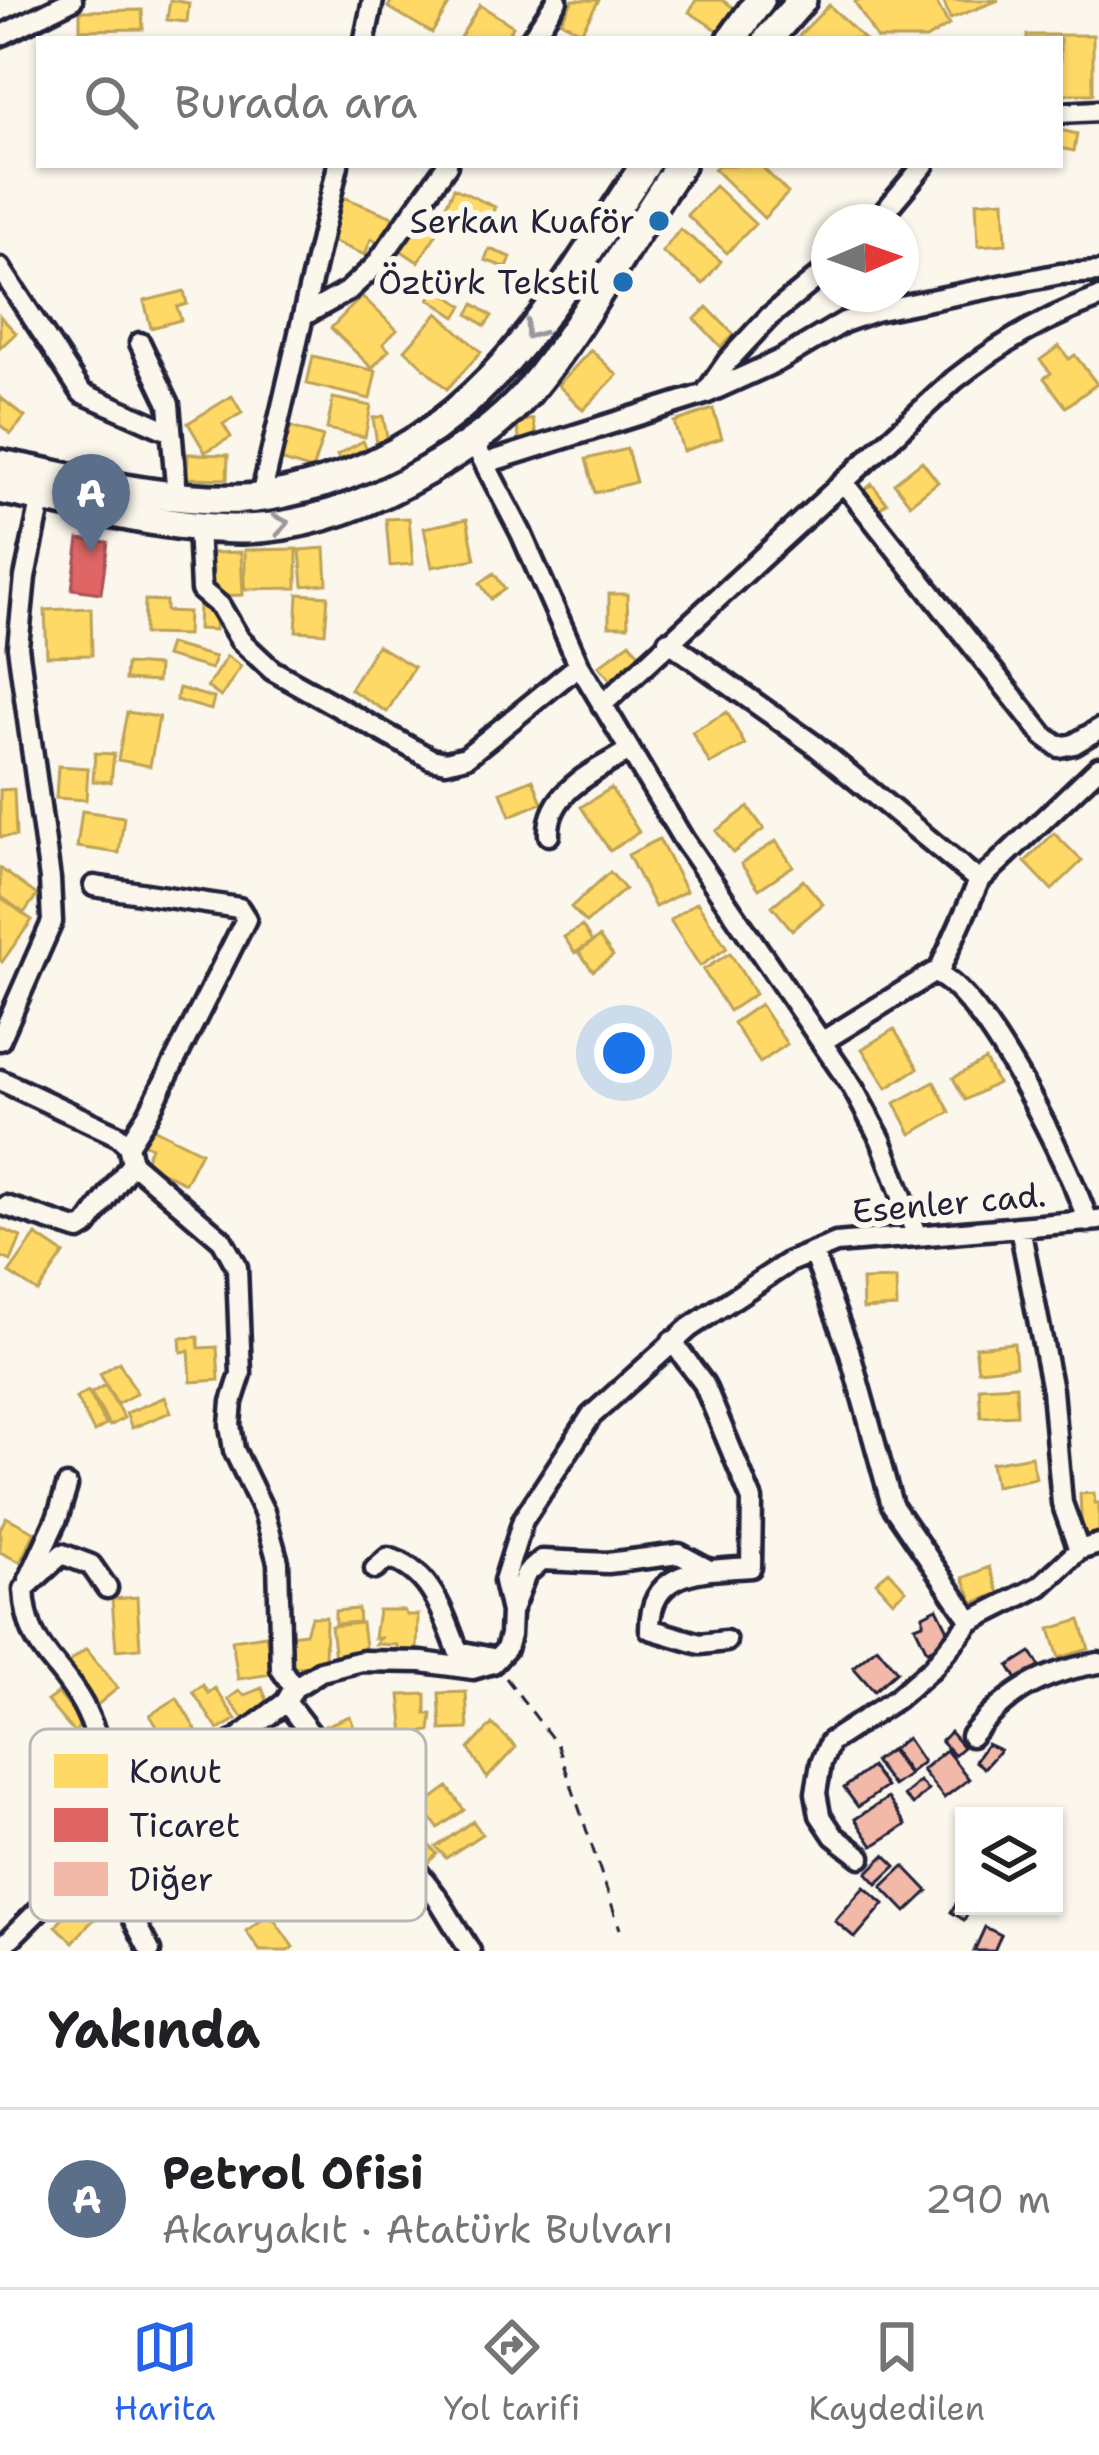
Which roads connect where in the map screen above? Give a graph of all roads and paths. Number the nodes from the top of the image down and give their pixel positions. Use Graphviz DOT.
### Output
graph roads {
  1 [pos="72,0"];
  2 [pos="373,0"];
  3 [pos="557,0"];
  4 [pos="760,0"];
  5 [pos="802,0"];
  6 [pos="47,6"];
  7 [pos="0,36"];
  8 [pos="366,36"];
  9 [pos="533,36"];
  10 [pos="734,36"];
  11 [pos="771,36"];
  12 [pos="1099,111"];
  13 [pos="1063,113"];
  14 [pos="337,168"];
  15 [pos="446,168"];
  16 [pos="643,168"];
  17 [pos="678,168"];
  18 [pos="917,168"];
  19 [pos="890,204"];
  20 [pos="0,268"];
  21 [pos="1099,272"];
  22 [pos="811,283"];
  23 [pos="1099,298"];
  24 [pos="304,315"];
  25 [pos="140,344"];
  26 [pos="705,394"];
  27 [pos="171,432"];
  28 [pos="479,452"];
  29 [pos="0,464"];
  30 [pos="843,482"];
  31 [pos="0,489"];
  32 [pos="56,492"];
  33 [pos="177,496"];
  34 [pos="261,496"];
  35 [pos="198,525"];
  36 [pos="668,641"];
  37 [pos="9,647"];
  38 [pos="579,665"];
  39 [pos="602,705"];
  40 [pos="1099,729"];
  41 [pos="630,750"];
  42 [pos="1099,767"];
  43 [pos="549,835"];
  44 [pos="979,881"];
  45 [pos="94,886"];
  46 [pos="938,973"];
  47 [pos="0,1040"];
  48 [pos="823,1041"];
  49 [pos="0,1080"];
  50 [pos="130,1154"];
  51 [pos="6,1206"];
  52 [pos="1093,1221"];
  53 [pos="1020,1228"];
  54 [pos="916,1234"];
  55 [pos="813,1252"];
  56 [pos="672,1341"];
  57 [pos="67,1486"];
  58 [pos="1099,1544"];
  59 [pos="1078,1550"];
  60 [pos="375,1569"];
  61 [pos="710,1570"];
  62 [pos="107,1588"];
  63 [pos="24,1589"];
  64 [pos="511,1612"];
  65 [pos="971,1621"];
  66 [pos="726,1641"];
  67 [pos="495,1661"];
  68 [pos="1099,1663"];
  69 [pos="290,1695"];
  70 [pos="92,1729"];
  71 [pos="249,1729"];
  72 [pos="314,1729"];
  73 [pos="970,1736"];
  74 [pos="861,1857"];
  75 [pos="426,1883"];
  76 [pos="30,1919"];
  77 [pos="137,1921"];
  78 [pos="620,1929"];
  79 [pos="0,1949"];
  80 [pos="150,1951"];
  81 [pos="470,1951"];
  1 -- 6 [label="street"];
  2 -- 8 [label="street"];
  3 -- 9 [label="street"];
  4 -- 10 [label="highway"];
  5 -- 11 [label="highway"];
  6 -- 7 [label="street"];
  12 -- 13 [label="street"];
  14 -- 24 [label="street"];
  15 -- 24 [label="street"];
  16 -- 34 [label="highway, one-way"];
  17 -- 28 [label="highway"];
  18 -- 19 [label="street"];
  20 -- 27 [label="street"];
  21 -- 26 [label="street"];
  22 -- 26 [label="street"];
  23 -- 30 [label="street"];
  24 -- 34 [label="street"];
  25 -- 27 [label="street"];
  26 -- 28 [label="street"];
  27 -- 33 [label="street"];
  35 -- 28 [label="highway, one-way"];
  28 -- 38 [label="street"];
  29 -- 32 [label="highway"];
  30 -- 36 [label="street"];
  30 -- 40 [label="street"];
  31 -- 32 [label="highway"];
  32 -- 33 [label="highway"];
  32 -- 35 [label="highway"];
  32 -- 37 [label="street"];
  33 -- 34 [label="highway"];
  35 -- 38 [label="street"];
  36 -- 39 [label="street"];
  36 -- 44 [label="street"];
  37 -- 47 [label="street"];
  38 -- 39 [label="street"];
  39 -- 41 [label="street"];
  41 -- 43 [label="street"];
  41 -- 48 [label="street"];
  42 -- 44 [label="street"];
  44 -- 46 [label="street"];
  45 -- 50 [label="street"];
  46 -- 48 [label="street"];
  46 -- 52 [label="street"];
  48 -- 54 [label="street"];
  49 -- 50 [label="street"];
  50 -- 51 [label="street"];
  50 -- 69 [label="street"];
  52 -- 53 [label="street, Esenler cad."];
  53 -- 54 [label="street, Esenler cad."];
  53 -- 59 [label="street"];
  54 -- 55 [label="street, Esenler cad."];
  55 -- 56 [label="street, Esenler cad."];
  55 -- 65 [label="street"];
  56 -- 61 [label="street"];
  56 -- 64 [label="street, Esenler cad."];
  57 -- 63 [label="street"];
  58 -- 59 [label="street"];
  59 -- 65 [label="street"];
  60 -- 67 [label="street"];
  61 -- 64 [label="street"];
  61 -- 66 [label="street"];
  62 -- 63 [label="street"];
  63 -- 70 [label="street"];
  64 -- 67 [label="street, Esenler cad."];
  65 -- 74 [label="street"];
  67 -- 69 [label="street"];
  67 -- 78 [label="path"];
  68 -- 73 [label="street"];
  69 -- 71 [label="street"];
  69 -- 72 [label="street"];
  75 -- 81 [label="street"];
  76 -- 79 [label="street"];
  77 -- 80 [label="street"];
}
